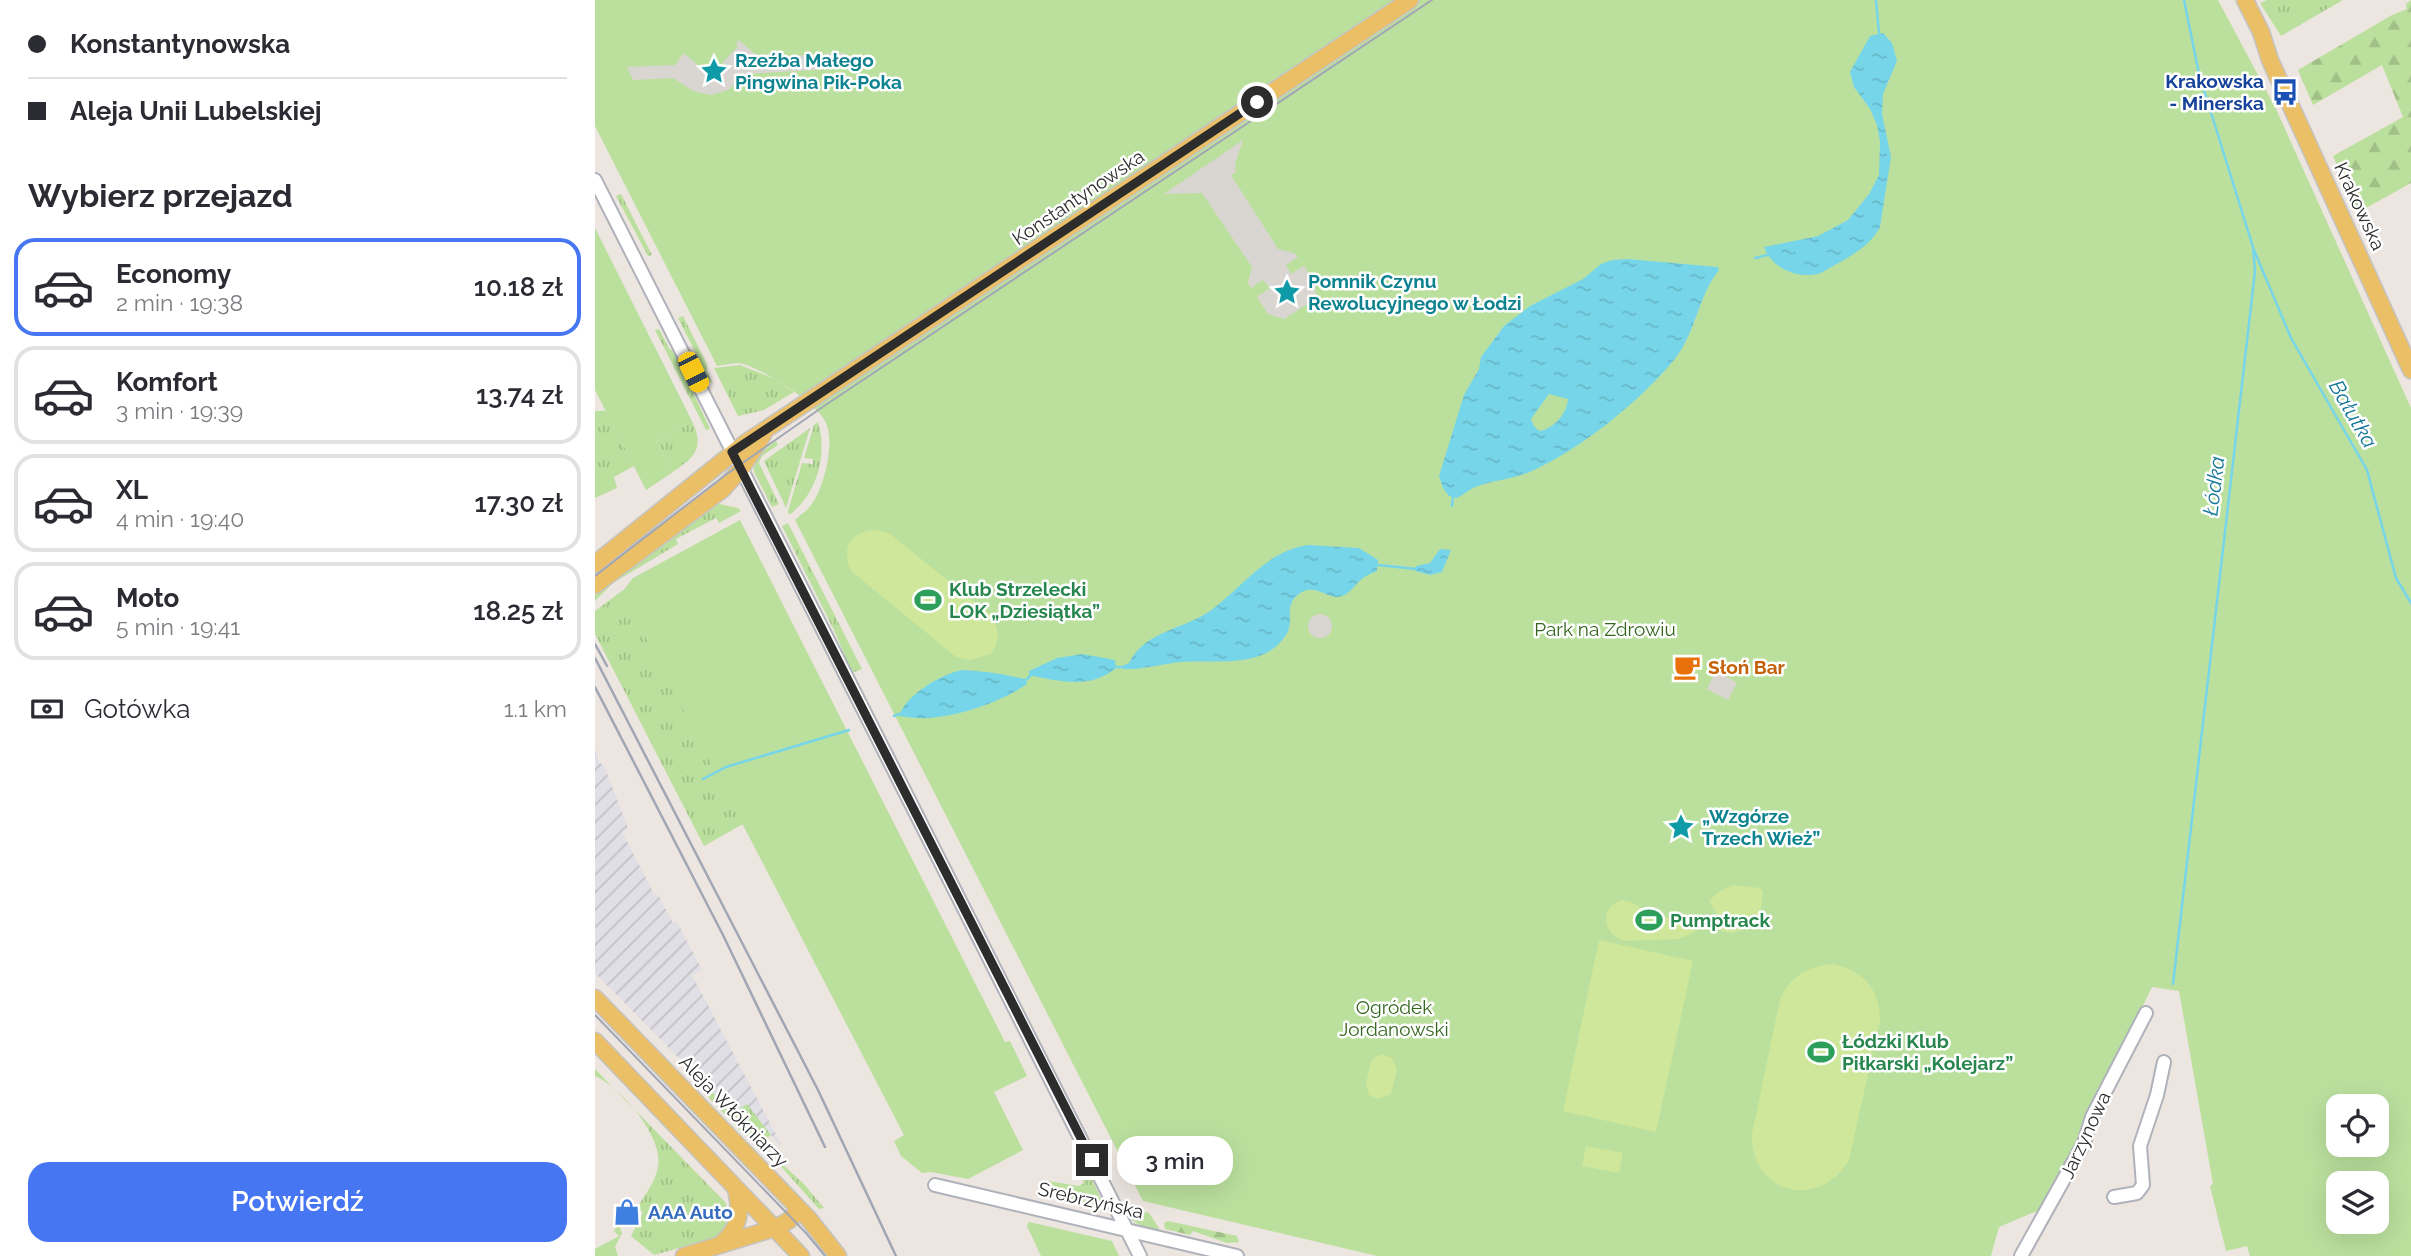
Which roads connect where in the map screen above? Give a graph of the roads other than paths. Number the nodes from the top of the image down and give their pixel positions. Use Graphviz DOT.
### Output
graph roads {
  1 [pos="1410,0"];
  2 [pos="2234,0"];
  3 [pos="2245,0"];
  4 [pos="2270,60"];
  5 [pos="595,180"];
  6 [pos="2411,370"];
  7 [pos="769,428"];
  8 [pos="732,452"];
  9 [pos="741,469"];
  10 [pos="595,564"];
  11 [pos="595,584"];
  12 [pos="595,998"];
  13 [pos="2146,1013"];
  14 [pos="595,1041"];
  15 [pos="2164,1062"];
  16 [pos="935,1185"];
  17 [pos="736,1189"];
  18 [pos="2114,1197"];
  19 [pos="800,1210"];
  20 [pos="775,1228"];
  21 [pos="1128,1230"];
  22 [pos="714,1250"];
  23 [pos="684,1256"];
  24 [pos="801,1256"];
  25 [pos="838,1256"];
  26 [pos="1140,1256"];
  27 [pos="1237,1256"];
  28 [pos="2021,1256"];
  1 -- 7 [label="main road, Konstantynowska"];
  2 -- 4 [label="main road, Krakowska"];
  3 -- 4 [label="main road, Krakowska"];
  4 -- 6 [label="main road, Krakowska"];
  5 -- 8 [label="street"];
  7 -- 8 [label="main road, Konstantynowska"];
  7 -- 9 [label="main road, Konstantynowska"];
  8 -- 9 [label="street"];
  8 -- 10 [label="main road, Konstantynowska"];
  9 -- 11 [label="main road, Konstantynowska"];
  9 -- 21 [label="street"];
  12 -- 19 [label="main road, Aleja Włókniarzy"];
  13 -- 28 [label="street, Jarzynowa"];
  14 -- 17 [label="main road"];
  15 -- 18 [label="street"];
  16 -- 21 [label="street, Srebrzyńska"];
  17 -- 20 [label="main road"];
  17 -- 22 [label="main road"];
  19 -- 20 [label="main road"];
  19 -- 25 [label="main road, Aleja Włókniarzy"];
  20 -- 22 [label="main road"];
  20 -- 24 [label="main road"];
  21 -- 26 [label="street"];
  21 -- 27 [label="street, Srebrzyńska"];
  22 -- 23 [label="main road"];
}
